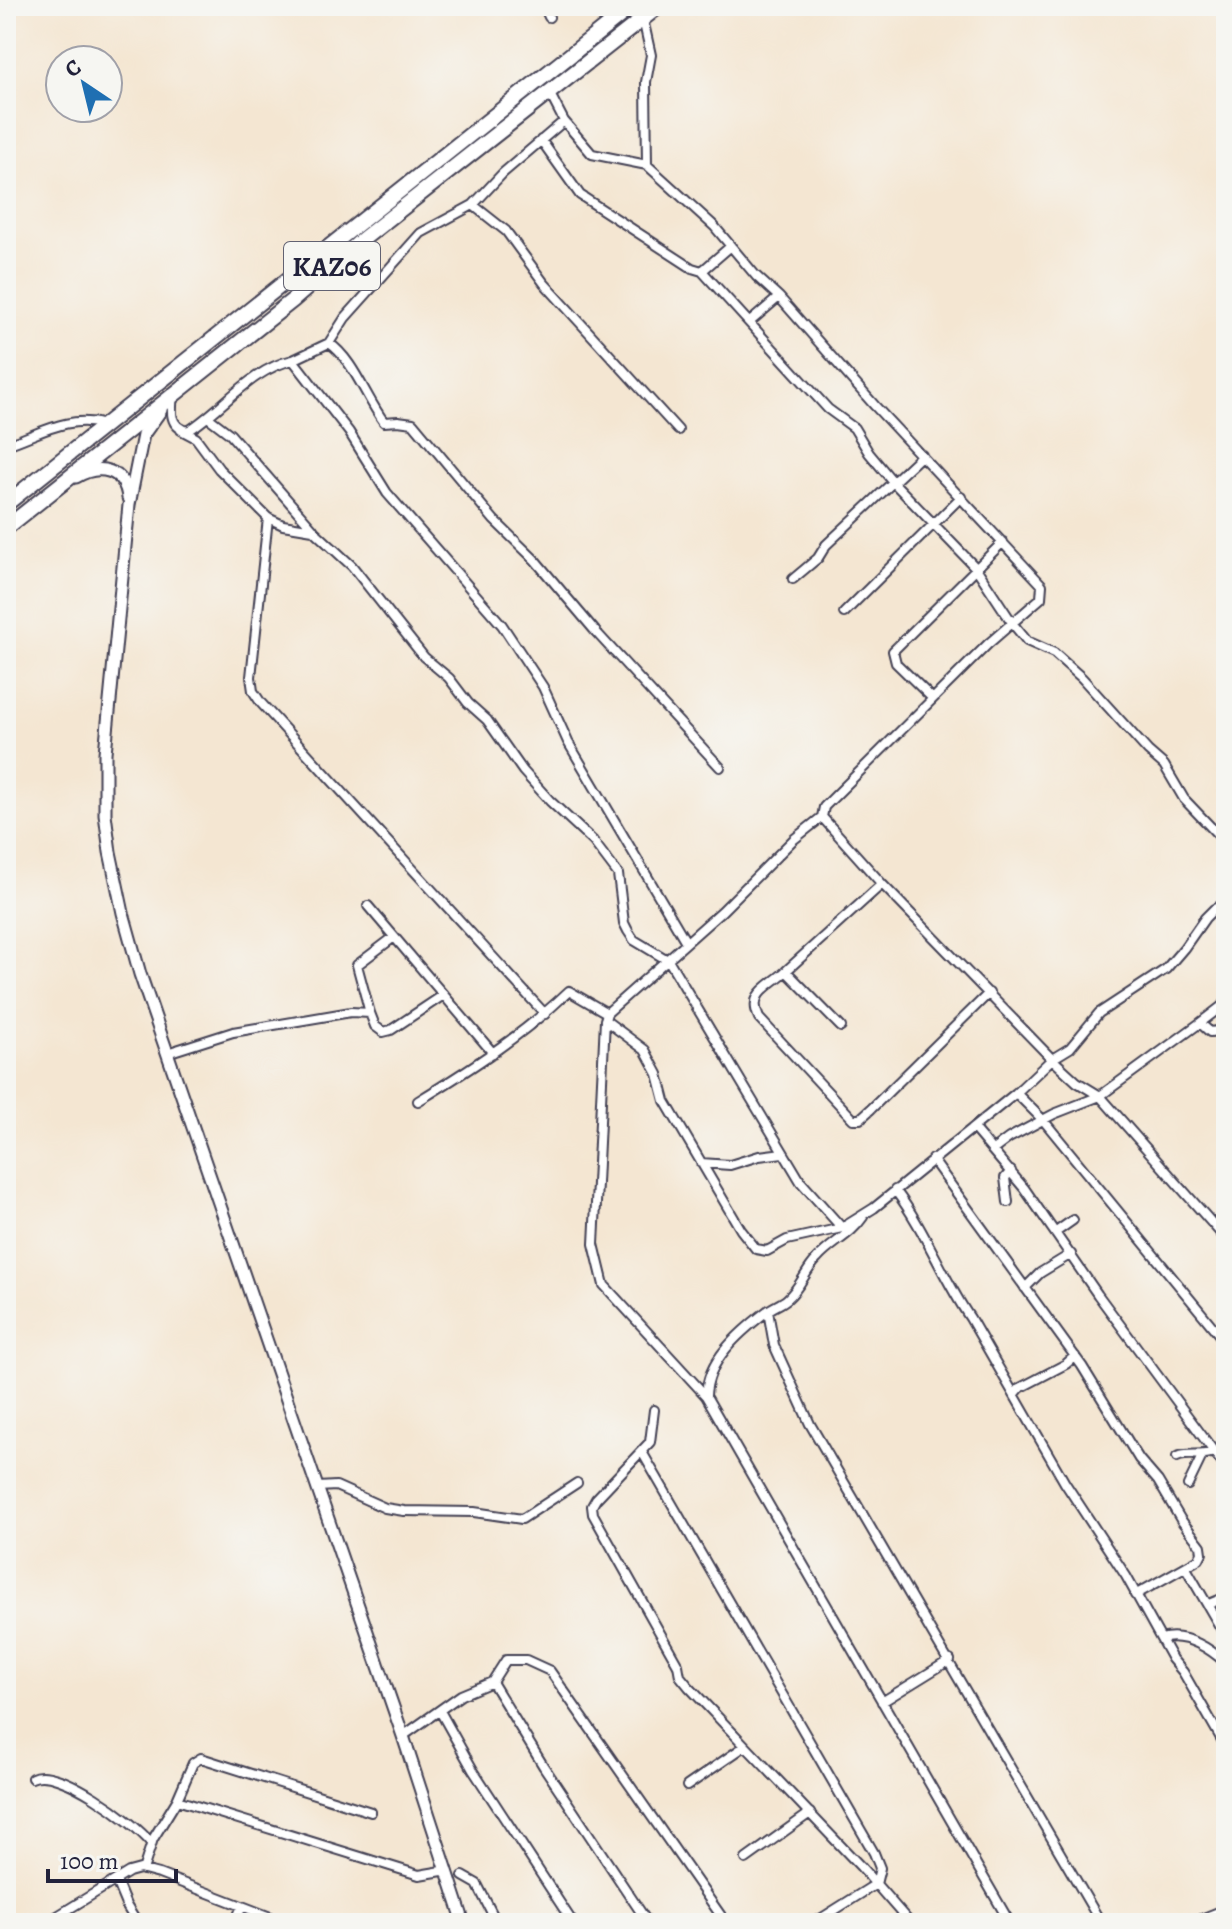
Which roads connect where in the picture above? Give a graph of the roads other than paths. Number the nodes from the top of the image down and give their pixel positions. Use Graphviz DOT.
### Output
graph roads {
  1 [pos="544,6"];
  2 [pos="632,6"];
  3 [pos="659,6"];
  4 [pos="549,17"];
  5 [pos="643,19"];
  6 [pos="550,94"];
  7 [pos="564,121"];
  8 [pos="541,140"];
  9 [pos="647,165"];
  10 [pos="473,205"];
  11 [pos="731,246"];
  12 [pos="702,271"];
  13 [pos="779,297"];
  14 [pos="751,321"];
  15 [pos="329,343"];
  16 [pos="293,360"];
  17 [pos="173,395"];
  18 [pos="209,418"];
  19 [pos="106,425"];
  20 [pos="181,430"];
  21 [pos="678,430"];
  22 [pos="6,445"];
  23 [pos="922,455"];
  24 [pos="894,483"];
  25 [pos="49,494"];
  26 [pos="961,497"];
  27 [pos="6,504"];
  28 [pos="129,505"];
  29 [pos="268,518"];
  30 [pos="934,524"];
  31 [pos="6,528"];
  32 [pos="313,530"];
  33 [pos="1003,542"];
  34 [pos="976,568"];
  35 [pos="793,579"];
  36 [pos="844,613"];
  37 [pos="1013,624"];
  38 [pos="932,698"];
  39 [pos="720,767"];
  40 [pos="822,817"];
  41 [pos="1226,843"];
  42 [pos="882,884"];
  43 [pos="1226,903"];
  44 [pos="368,906"];
  45 [pos="394,937"];
  46 [pos="686,942"];
  47 [pos="669,961"];
  48 [pos="786,971"];
  49 [pos="989,993"];
  50 [pos="442,996"];
  51 [pos="1226,1003"];
  52 [pos="370,1013"];
  53 [pos="545,1014"];
  54 [pos="606,1016"];
  55 [pos="1200,1023"];
  56 [pos="1226,1024"];
  57 [pos="841,1027"];
  58 [pos="167,1053"];
  59 [pos="493,1053"];
  60 [pos="1052,1059"];
  61 [pos="1016,1093"];
  62 [pos="1100,1096"];
  63 [pos="418,1101"];
  64 [pos="1044,1121"];
  65 [pos="974,1129"];
  66 [pos="993,1150"];
  67 [pos="783,1153"];
  68 [pos="932,1159"];
  69 [pos="701,1163"];
  70 [pos="1011,1171"];
  71 [pos="895,1190"];
  72 [pos="1008,1202"];
  73 [pos="865,1213"];
  74 [pos="1073,1220"];
  75 [pos="842,1228"];
  76 [pos="1056,1232"];
  77 [pos="1226,1239"];
  78 [pos="1071,1254"];
  79 [pos="1025,1288"];
  80 [pos="768,1311"];
  81 [pos="1226,1343"];
  82 [pos="1075,1356"];
  83 [pos="1015,1394"];
  84 [pos="706,1396"];
  85 [pos="654,1410"];
  86 [pos="642,1452"];
  87 [pos="1214,1452"];
  88 [pos="1202,1456"];
  89 [pos="1177,1457"];
  90 [pos="1226,1468"];
  91 [pos="577,1483"];
  92 [pos="1188,1485"];
  93 [pos="318,1487"];
  94 [pos="1186,1568"];
  95 [pos="1135,1595"];
  96 [pos="1226,1597"];
  97 [pos="1209,1604"];
  98 [pos="1224,1635"];
  99 [pos="1161,1639"];
  100 [pos="950,1660"];
  101 [pos="1225,1662"];
  102 [pos="492,1682"];
  103 [pos="882,1702"];
  104 [pos="440,1711"];
  105 [pos="1221,1730"];
  106 [pos="403,1736"];
  107 [pos="745,1746"];
  108 [pos="1226,1747"];
  109 [pos="32,1778"];
  110 [pos="687,1786"];
  111 [pos="177,1800"];
  112 [pos="371,1812"];
  113 [pos="810,1813"];
  114 [pos="151,1843"];
  115 [pos="746,1859"];
  116 [pos="143,1870"];
  117 [pos="448,1870"];
  118 [pos="463,1876"];
  119 [pos="116,1881"];
  120 [pos="876,1884"];
  121 [pos="242,1906"];
  122 [pos="1226,1909"];
  123 [pos="46,1923"];
  124 [pos="137,1923"];
  125 [pos="215,1923"];
  126 [pos="286,1923"];
  127 [pos="464,1923"];
  128 [pos="497,1923"];
  129 [pos="573,1923"];
  130 [pos="648,1923"];
  131 [pos="726,1923"];
  132 [pos="814,1923"];
  133 [pos="910,1923"];
  134 [pos="1010,1923"];
  135 [pos="1101,1923"];
  136 [pos="1191,1923"];
  1 -- 4 [label="street"];
  2 -- 19 [label="highway, KАZ06"];
  3 -- 5 [label="highway, KАZ06"];
  5 -- 6 [label="highway, KАZ06"];
  5 -- 9 [label="street"];
  6 -- 7 [label="street"];
  6 -- 17 [label="highway, KАZ06"];
  7 -- 8 [label="street"];
  7 -- 9 [label="street"];
  8 -- 10 [label="street"];
  8 -- 12 [label="street"];
  9 -- 11 [label="street"];
  10 -- 15 [label="street"];
  10 -- 21 [label="street"];
  11 -- 12 [label="street"];
  11 -- 13 [label="street"];
  12 -- 14 [label="street"];
  13 -- 14 [label="street"];
  13 -- 23 [label="street"];
  14 -- 24 [label="street"];
  15 -- 16 [label="street"];
  15 -- 39 [label="street"];
  16 -- 18 [label="street"];
  16 -- 46 [label="street"];
  17 -- 20 [label="street"];
  17 -- 25 [label="highway, KАZ06"];
  17 -- 28 [label="main road"];
  18 -- 20 [label="street"];
  18 -- 32 [label="street"];
  19 -- 22 [label="street"];
  19 -- 27 [label="highway, KАZ06"];
  20 -- 29 [label="street"];
  23 -- 24 [label="street"];
  23 -- 26 [label="street"];
  24 -- 30 [label="street"];
  24 -- 35 [label="street"];
  25 -- 28 [label="main road"];
  25 -- 31 [label="highway, KАZ06"];
  26 -- 30 [label="street"];
  26 -- 33 [label="street"];
  28 -- 58 [label="main road"];
  29 -- 32 [label="street"];
  29 -- 53 [label="street"];
  30 -- 34 [label="street"];
  30 -- 36 [label="street"];
  32 -- 47 [label="street"];
  33 -- 34 [label="street"];
  33 -- 37 [label="street"];
  34 -- 37 [label="street"];
  34 -- 38 [label="street"];
  37 -- 38 [label="street"];
  37 -- 41 [label="street"];
  38 -- 40 [label="street"];
  40 -- 42 [label="street"];
  40 -- 46 [label="street"];
  42 -- 48 [label="street"];
  42 -- 49 [label="street"];
  43 -- 60 [label="street"];
  44 -- 45 [label="street"];
  45 -- 50 [label="street"];
  45 -- 52 [label="street"];
  46 -- 47 [label="street"];
  47 -- 54 [label="street"];
  47 -- 67 [label="street"];
  48 -- 49 [label="street"];
  48 -- 57 [label="street"];
  49 -- 60 [label="street"];
  50 -- 52 [label="street"];
  50 -- 59 [label="street"];
  51 -- 55 [label="street"];
  52 -- 58 [label="street"];
  53 -- 54 [label="street"];
  53 -- 59 [label="street"];
  54 -- 69 [label="street"];
  54 -- 84 [label="street"];
  55 -- 56 [label="street"];
  55 -- 62 [label="street"];
  58 -- 93 [label="main road"];
  59 -- 63 [label="street"];
  60 -- 61 [label="street"];
  60 -- 62 [label="street"];
  61 -- 64 [label="street"];
  61 -- 65 [label="street"];
  62 -- 64 [label="street"];
  62 -- 77 [label="street"];
  64 -- 66 [label="street"];
  64 -- 81 [label="street"];
  65 -- 66 [label="street"];
  65 -- 68 [label="street"];
  66 -- 70 [label="street"];
  67 -- 69 [label="street"];
  67 -- 75 [label="street"];
  68 -- 71 [label="street"];
  68 -- 79 [label="street"];
  69 -- 75 [label="street"];
  70 -- 72 [label="street"];
  70 -- 76 [label="street"];
  71 -- 73 [label="street"];
  71 -- 83 [label="street"];
  73 -- 75 [label="street"];
  73 -- 80 [label="street"];
  74 -- 76 [label="street"];
  76 -- 78 [label="street"];
  78 -- 79 [label="street"];
  78 -- 87 [label="street"];
  79 -- 82 [label="street"];
  80 -- 84 [label="street"];
  80 -- 100 [label="street"];
  82 -- 83 [label="street"];
  82 -- 94 [label="street"];
  83 -- 95 [label="street"];
  84 -- 103 [label="street"];
  85 -- 86 [label="street"];
  86 -- 107 [label="street"];
  86 -- 120 [label="street"];
  87 -- 88 [label="street"];
  87 -- 90 [label="street"];
  88 -- 89 [label="street"];
  88 -- 92 [label="street"];
  91 -- 93 [label="street"];
  93 -- 106 [label="main road"];
  94 -- 95 [label="street"];
  94 -- 97 [label="street"];
  95 -- 99 [label="street"];
  96 -- 97 [label="street"];
  97 -- 98 [label="street"];
  98 -- 101 [label="street"];
  99 -- 101 [label="street"];
  99 -- 105 [label="street"];
  100 -- 103 [label="street"];
  100 -- 135 [label="street"];
  102 -- 104 [label="street"];
  102 -- 130 [label="street"];
  102 -- 131 [label="street"];
  103 -- 134 [label="street"];
  104 -- 106 [label="street"];
  104 -- 129 [label="street"];
  105 -- 108 [label="street"];
  106 -- 117 [label="main road"];
  107 -- 110 [label="street"];
  107 -- 113 [label="street"];
  109 -- 114 [label="street"];
  111 -- 112 [label="street"];
  111 -- 114 [label="street"];
  111 -- 117 [label="street"];
  113 -- 115 [label="street"];
  113 -- 120 [label="street"];
  114 -- 116 [label="street"];
  116 -- 119 [label="street"];
  116 -- 121 [label="street"];
  117 -- 127 [label="main road"];
  118 -- 128 [label="street"];
  119 -- 123 [label="street"];
  119 -- 124 [label="street"];
  120 -- 132 [label="street"];
  120 -- 133 [label="street"];
  121 -- 125 [label="street"];
  121 -- 126 [label="street"];
  122 -- 136 [label="street"];
}
